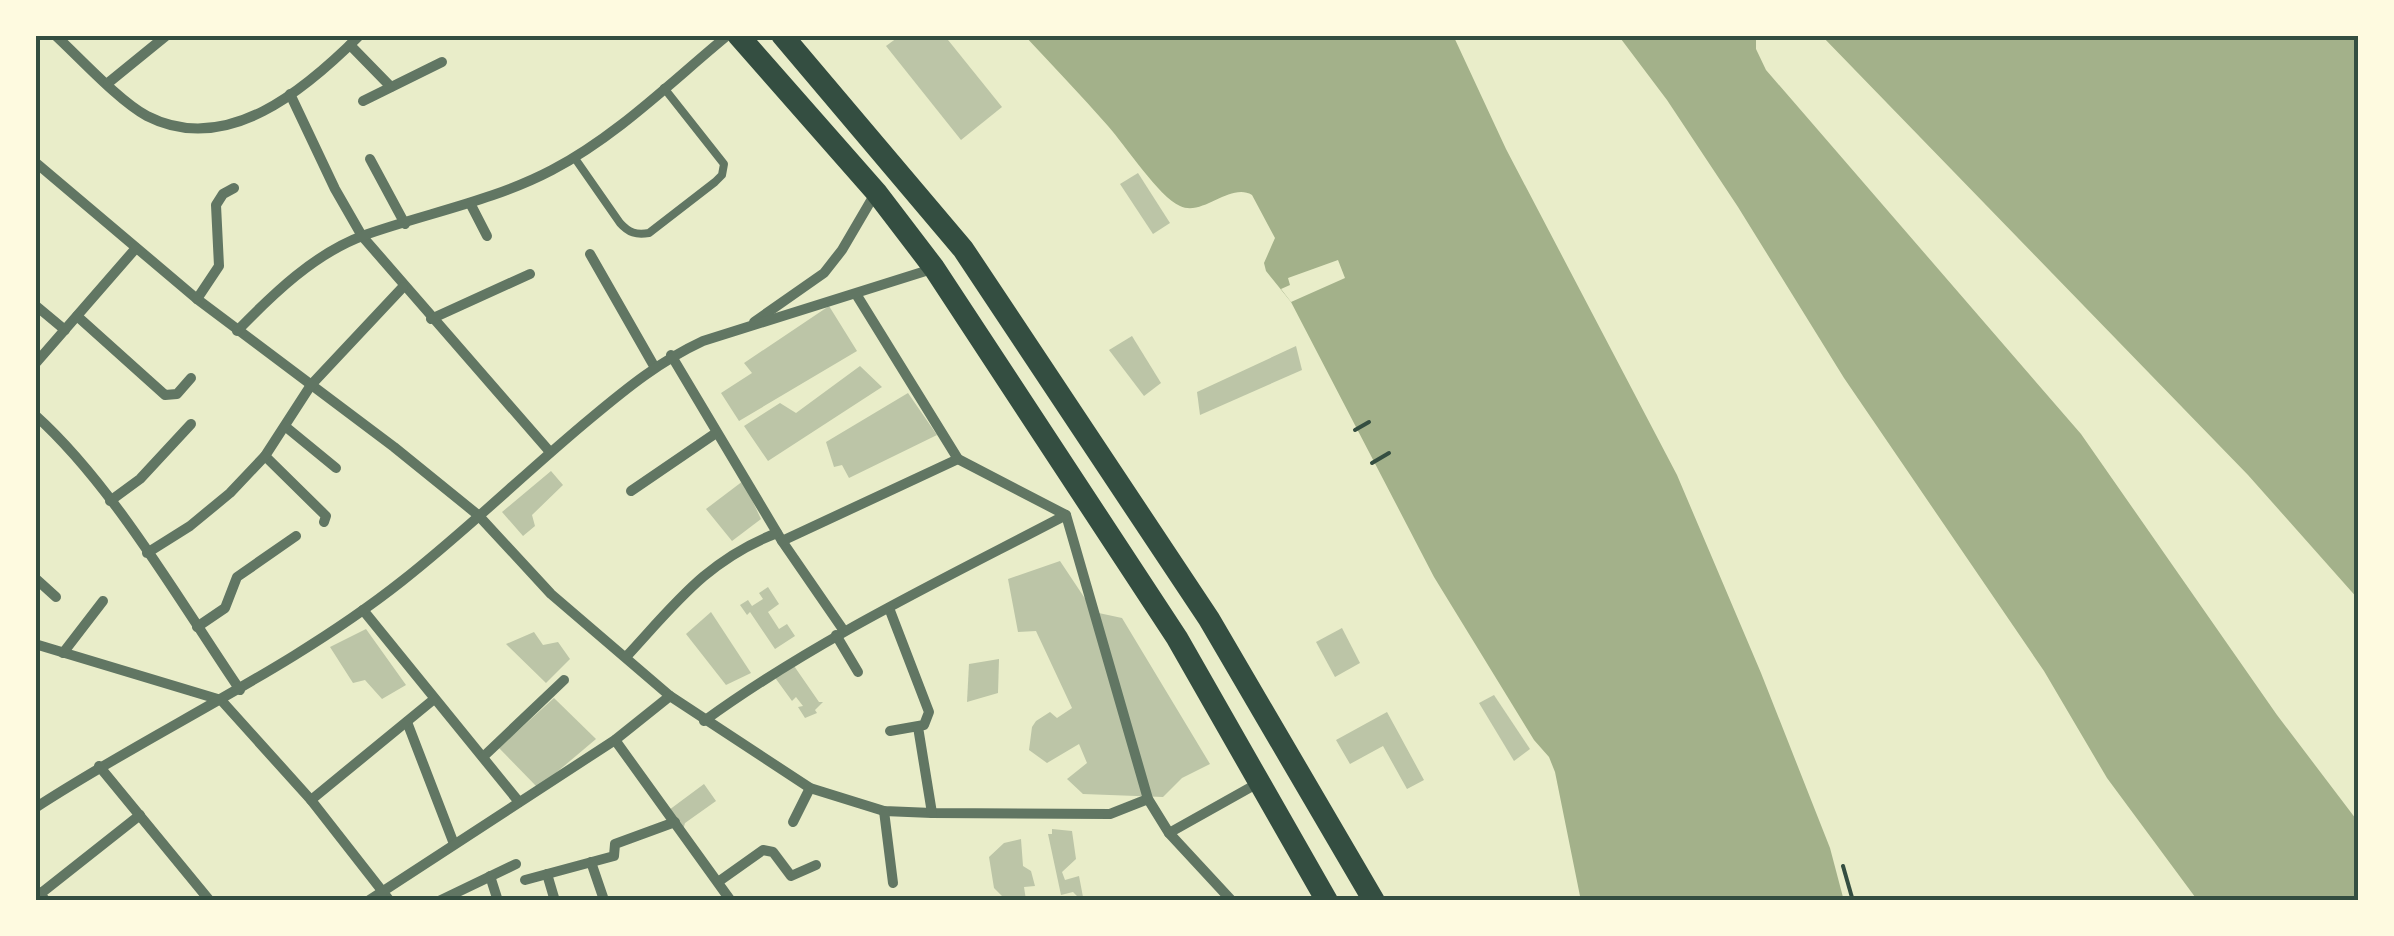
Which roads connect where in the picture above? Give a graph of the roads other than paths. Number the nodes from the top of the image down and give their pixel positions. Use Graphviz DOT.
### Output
graph roads {
  1 [pos="55,35"];
  2 [pos="167,35"];
  3 [pos="360,35"];
  4 [pos="728,35"];
  5 [pos="738,35"];
  6 [pos="782,35"];
  7 [pos="350,44"];
  8 [pos="442,62"];
  9 [pos="108,84"];
  10 [pos="391,87"];
  11 [pos="664,88"];
  12 [pos="290,94"];
  13 [pos="363,100"];
  14 [pos="574,157"];
  15 [pos="370,159"];
  16 [pos="35,162"];
  17 [pos="234,188"];
  18 [pos="876,192"];
  19 [pos="470,203"];
  20 [pos="405,224"];
  21 [pos="362,236"];
  22 [pos="487,236"];
  23 [pos="136,248"];
  24 [pos="590,254"];
  25 [pos="934,268"];
  26 [pos="530,274"];
  27 [pos="403,287"];
  28 [pos="856,294"];
  29 [pos="198,300"];
  30 [pos="35,305"];
  31 [pos="77,316"];
  32 [pos="431,319"];
  33 [pos="744,328"];
  34 [pos="65,330"];
  35 [pos="237,331"];
  36 [pos="672,356"];
  37 [pos="35,364"];
  38 [pos="654,366"];
  39 [pos="191,378"];
  40 [pos="312,385"];
  41 [pos="37,420"];
  42 [pos="191,424"];
  43 [pos="286,427"];
  44 [pos="716,433"];
  45 [pos="550,452"];
  46 [pos="265,456"];
  47 [pos="958,459"];
  48 [pos="336,468"];
  49 [pos="631,490"];
  50 [pos="110,502"];
  51 [pos="478,515"];
  52 [pos="1066,516"];
  53 [pos="324,522"];
  54 [pos="296,536"];
  55 [pos="779,537"];
  56 [pos="147,553"];
  57 [pos="36,585"];
  58 [pos="56,597"];
  59 [pos="103,602"];
  60 [pos="888,608"];
  61 [pos="363,610"];
  62 [pos="197,627"];
  63 [pos="840,633"];
  64 [pos="35,644"];
  65 [pos="63,653"];
  66 [pos="626,657"];
  67 [pos="858,672"];
  68 [pos="564,680"];
  69 [pos="240,690"];
  70 [pos="670,696"];
  71 [pos="221,700"];
  72 [pos="433,700"];
  73 [pos="704,720"];
  74 [pos="406,722"];
  75 [pos="918,728"];
  76 [pos="890,731"];
  77 [pos="615,740"];
  78 [pos="482,758"];
  79 [pos="99,766"];
  80 [pos="1261,781"];
  81 [pos="810,788"];
  82 [pos="1148,799"];
  83 [pos="311,800"];
  84 [pos="518,802"];
  85 [pos="35,808"];
  86 [pos="884,811"];
  87 [pos="932,813"];
  88 [pos="140,815"];
  89 [pos="675,822"];
  90 [pos="793,822"];
  91 [pos="1169,833"];
  92 [pos="454,844"];
  93 [pos="591,862"];
  94 [pos="516,864"];
  95 [pos="816,865"];
  96 [pos="547,874"];
  97 [pos="490,876"];
  98 [pos="526,880"];
  99 [pos="718,882"];
  100 [pos="892,883"];
  101 [pos="40,894"];
  102 [pos="387,896"];
  103 [pos="604,900"];
  104 [pos="210,901"];
  105 [pos="368,901"];
  106 [pos="439,901"];
  107 [pos="498,901"];
  108 [pos="555,901"];
  109 [pos="731,901"];
  110 [pos="1232,901"];
  111 [pos="1328,901"];
  112 [pos="1374,901"];
  1 -- 9 [label="street"];
  2 -- 9 [label="street"];
  3 -- 7 [label="street"];
  4 -- 11 [label="street"];
  5 -- 18 [label="main road"];
  6 -- 112 [label="main road"];
  7 -- 10 [label="street"];
  7 -- 12 [label="street"];
  8 -- 10 [label="street"];
  9 -- 12 [label="street"];
  10 -- 13 [label="street"];
  11 -- 14 [label="street"];
  11 -- 14 [label="lane"];
  12 -- 21 [label="street"];
  14 -- 19 [label="street"];
  15 -- 20 [label="street"];
  16 -- 23 [label="street"];
  17 -- 29 [label="street"];
  18 -- 25 [label="main road"];
  18 -- 33 [label="street"];
  19 -- 20 [label="street"];
  19 -- 22 [label="street"];
  20 -- 21 [label="street"];
  21 -- 27 [label="street"];
  21 -- 35 [label="street"];
  23 -- 29 [label="street"];
  23 -- 31 [label="street"];
  24 -- 38 [label="street"];
  25 -- 28 [label="street"];
  25 -- 80 [label="main road"];
  26 -- 32 [label="street"];
  27 -- 32 [label="street"];
  27 -- 40 [label="street"];
  28 -- 33 [label="street"];
  28 -- 47 [label="street"];
  29 -- 35 [label="street"];
  30 -- 34 [label="street"];
  31 -- 34 [label="street"];
  31 -- 39 [label="street"];
  32 -- 45 [label="street"];
  33 -- 36 [label="street"];
  34 -- 37 [label="street"];
  35 -- 40 [label="street"];
  36 -- 38 [label="street"];
  36 -- 44 [label="street"];
  38 -- 45 [label="street"];
  40 -- 43 [label="street"];
  40 -- 51 [label="street"];
  41 -- 50 [label="street"];
  42 -- 50 [label="street"];
  43 -- 46 [label="street"];
  43 -- 48 [label="street"];
  44 -- 49 [label="street"];
  44 -- 55 [label="street"];
  45 -- 51 [label="street"];
  46 -- 53 [label="street"];
  46 -- 56 [label="street"];
  47 -- 52 [label="street"];
  47 -- 55 [label="street"];
  50 -- 56 [label="street"];
  51 -- 61 [label="street"];
  51 -- 66 [label="street"];
  52 -- 60 [label="street"];
  52 -- 82 [label="street"];
  54 -- 62 [label="street"];
  55 -- 63 [label="street"];
  55 -- 66 [label="street"];
  56 -- 62 [label="street"];
  57 -- 58 [label="street"];
  59 -- 65 [label="street"];
  60 -- 63 [label="street"];
  60 -- 75 [label="street"];
  61 -- 69 [label="street"];
  61 -- 72 [label="street"];
  62 -- 69 [label="street"];
  63 -- 67 [label="street"];
  63 -- 73 [label="street"];
  64 -- 65 [label="street"];
  65 -- 71 [label="street"];
  66 -- 70 [label="street"];
  68 -- 78 [label="street"];
  69 -- 71 [label="street"];
  70 -- 73 [label="street"];
  70 -- 77 [label="street"];
  71 -- 79 [label="street"];
  71 -- 83 [label="street"];
  72 -- 74 [label="street"];
  72 -- 78 [label="street"];
  73 -- 81 [label="street"];
  74 -- 83 [label="street"];
  74 -- 92 [label="street"];
  75 -- 76 [label="street"];
  75 -- 87 [label="street"];
  77 -- 84 [label="street"];
  77 -- 89 [label="street"];
  78 -- 84 [label="street"];
  79 -- 85 [label="street"];
  79 -- 88 [label="street"];
  80 -- 91 [label="street"];
  80 -- 111 [label="main road"];
  81 -- 86 [label="street"];
  81 -- 90 [label="street"];
  82 -- 87 [label="street"];
  82 -- 91 [label="street"];
  83 -- 102 [label="street"];
  84 -- 92 [label="street"];
  86 -- 87 [label="street"];
  86 -- 100 [label="street"];
  88 -- 101 [label="street"];
  88 -- 104 [label="street"];
  89 -- 93 [label="street"];
  89 -- 99 [label="street"];
  91 -- 110 [label="street"];
  92 -- 102 [label="street"];
  93 -- 96 [label="street"];
  93 -- 103 [label="street"];
  94 -- 97 [label="street"];
  95 -- 99 [label="street"];
  96 -- 98 [label="street"];
  96 -- 108 [label="street"];
  97 -- 106 [label="street"];
  97 -- 107 [label="street"];
  99 -- 109 [label="street"];
  102 -- 105 [label="street"];
}
